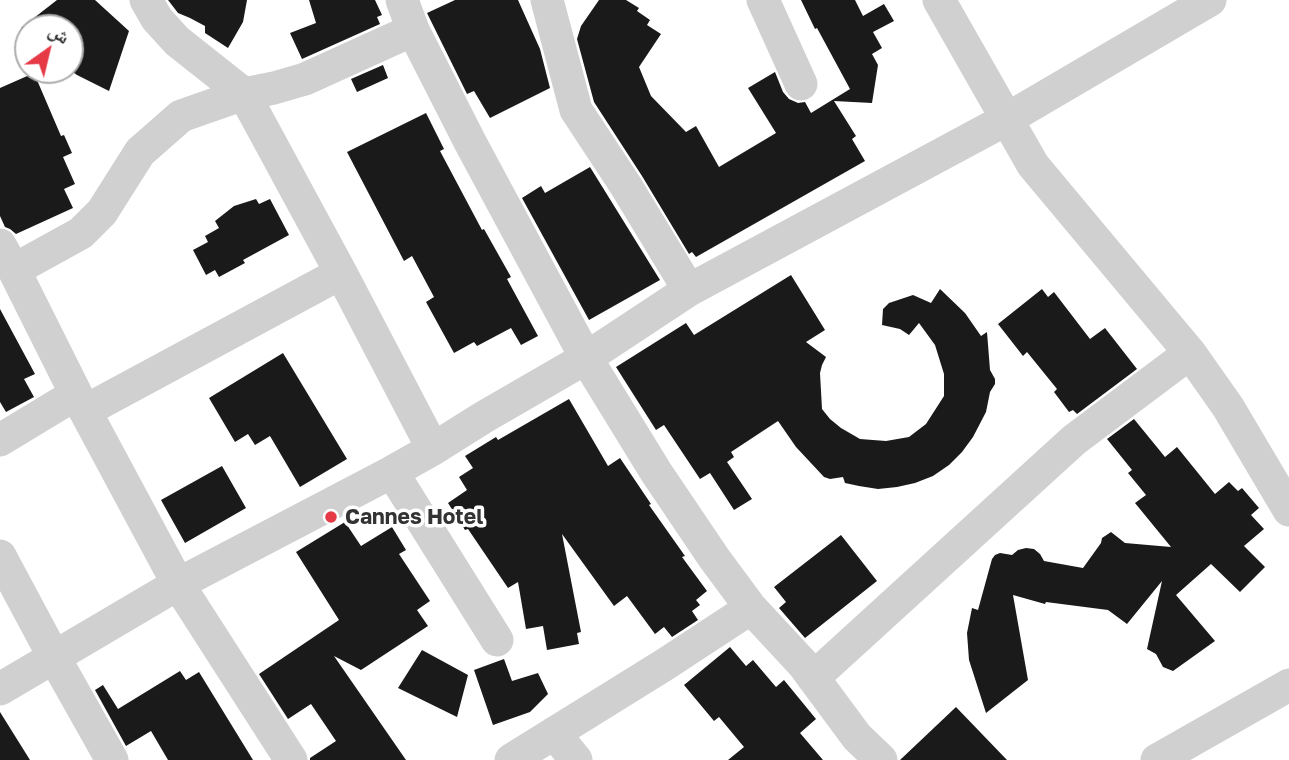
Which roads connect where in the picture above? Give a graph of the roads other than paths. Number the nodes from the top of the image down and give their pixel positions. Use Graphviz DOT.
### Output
graph roads {
  1 [pos="146,0"];
  2 [pos="547,0"];
  3 [pos="763,0"];
  4 [pos="939,0"];
  5 [pos="1210,0"];
  6 [pos="407,15"];
  7 [pos="801,84"];
  8 [pos="244,94"];
  9 [pos="1007,119"];
  10 [pos="7,258"];
  11 [pos="341,273"];
  12 [pos="689,290"];
  13 [pos="1190,353"];
  14 [pos="586,358"];
  15 [pos="81,403"];
  16 [pos="0,440"];
  17 [pos="433,449"];
  18 [pos="392,472"];
  19 [pos="1289,510"];
  20 [pos="0,556"];
  21 [pos="178,584"];
  22 [pos="751,608"];
  23 [pos="497,640"];
  24 [pos="54,657"];
  25 [pos="813,678"];
  26 [pos="1289,685"];
  27 [pos="0,690"];
  28 [pos="554,733"];
  29 [pos="112,760"];
  30 [pos="291,760"];
  31 [pos="511,760"];
  32 [pos="576,760"];
  33 [pos="881,760"];
  34 [pos="1157,760"];
  1 -- 8 [label="street"];
  2 -- 12 [label="street"];
  3 -- 7 [label="street"];
  4 -- 9 [label="street"];
  5 -- 9 [label="street"];
  6 -- 8 [label="street"];
  6 -- 14 [label="street"];
  8 -- 10 [label="street"];
  8 -- 11 [label="street"];
  9 -- 12 [label="street"];
  9 -- 13 [label="street"];
  10 -- 15 [label="street"];
  11 -- 15 [label="street"];
  11 -- 17 [label="street"];
  12 -- 14 [label="street"];
  13 -- 19 [label="street"];
  13 -- 25 [label="street"];
  14 -- 17 [label="street"];
  14 -- 22 [label="street"];
  15 -- 16 [label="street"];
  15 -- 21 [label="street"];
  17 -- 18 [label="street"];
  18 -- 21 [label="street"];
  18 -- 23 [label="street"];
  20 -- 24 [label="street"];
  21 -- 24 [label="street"];
  21 -- 30 [label="street"];
  22 -- 25 [label="street"];
  22 -- 28 [label="street"];
  24 -- 27 [label="street"];
  24 -- 29 [label="street"];
  25 -- 33 [label="street"];
  26 -- 34 [label="street"];
  28 -- 31 [label="street"];
  28 -- 32 [label="street"];
}
